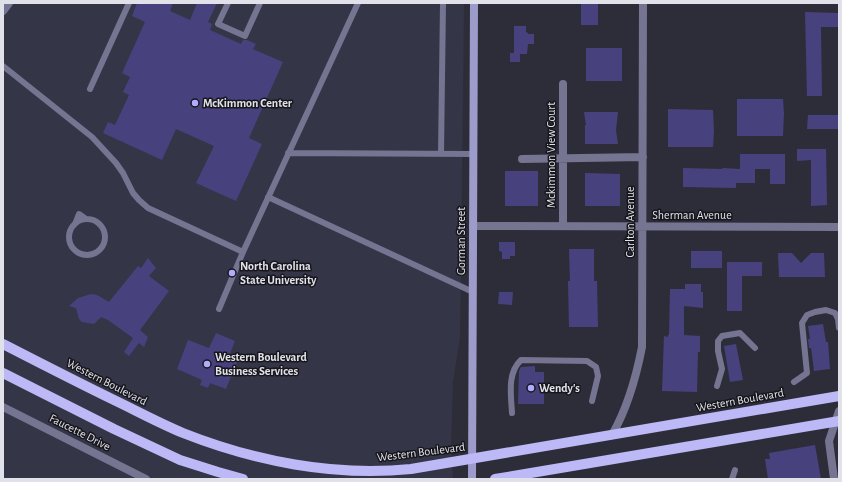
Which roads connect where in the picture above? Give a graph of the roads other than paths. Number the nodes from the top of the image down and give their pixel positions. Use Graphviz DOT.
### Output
graph roads {
  1 [pos="9,3"];
  2 [pos="129,3"];
  3 [pos="228,3"];
  4 [pos="260,3"];
  5 [pos="358,3"];
  6 [pos="443,3"];
  7 [pos="474,3"];
  8 [pos="642,3"];
  9 [pos="3,12"];
  10 [pos="3,66"];
  11 [pos="563,84"];
  12 [pos="90,89"];
  13 [pos="288,153"];
  14 [pos="442,154"];
  15 [pos="473,154"];
  16 [pos="643,157"];
  17 [pos="563,158"];
  18 [pos="522,159"];
  19 [pos="268,197"];
  20 [pos="76,224"];
  21 [pos="474,226"];
  22 [pos="562,226"];
  23 [pos="642,226"];
  24 [pos="839,227"];
  25 [pos="243,252"];
  26 [pos="473,292"];
  27 [pos="219,309"];
  28 [pos="839,328"];
  29 [pos="3,344"];
  30 [pos="755,348"];
  31 [pos="3,373"];
  32 [pos="794,382"];
  33 [pos="717,386"];
  34 [pos="839,396"];
  35 [pos="592,402"];
  36 [pos="3,407"];
  37 [pos="839,411"];
  38 [pos="512,413"];
  39 [pos="837,422"];
  40 [pos="612,435"];
  41 [pos="473,459"];
  42 [pos="735,470"];
  43 [pos="146,479"];
  44 [pos="243,479"];
  45 [pos="472,479"];
  46 [pos="495,479"];
  47 [pos="732,479"];
  48 [pos="834,479"];
  1 -- 9 [label="street"];
  2 -- 12 [label="lane"];
  3 -- 4 [label="lane"];
  5 -- 13 [label="lane"];
  6 -- 14 [label="lane"];
  7 -- 15 [label="main road, Gorman Street"];
  8 -- 16 [label="street, Carlton Avenue"];
  10 -- 25 [label="lane"];
  11 -- 17 [label="street, Mckimmon View Court"];
  13 -- 14 [label="lane"];
  13 -- 19 [label="lane"];
  14 -- 15 [label="lane"];
  15 -- 21 [label="main road, Gorman Street"];
  16 -- 17 [label="street"];
  16 -- 23 [label="street, Carlton Avenue"];
  17 -- 18 [label="street"];
  17 -- 22 [label="street, Mckimmon View Court"];
  19 -- 25 [label="lane"];
  19 -- 26 [label="lane"];
  20 -- 20 [label="lane"];
  21 -- 22 [label="street, Sherman Avenue"];
  21 -- 26 [label="main road, Gorman Street"];
  22 -- 23 [label="street, Sherman Avenue"];
  23 -- 24 [label="street, Sherman Avenue"];
  23 -- 40 [label="street, Carlton Avenue"];
  25 -- 27 [label="lane"];
  26 -- 41 [label="main road, Gorman Street"];
  28 -- 32 [label="lane"];
  29 -- 41 [label="main road, Western Boulevard"];
  30 -- 33 [label="lane"];
  31 -- 44 [label="main road"];
  34 -- 40 [label="main road, Western Boulevard"];
  35 -- 38 [label="lane"];
  36 -- 43 [label="street, Faucette Drive"];
  37 -- 39 [label="street"];
  39 -- 46 [label="main road"];
  39 -- 48 [label="street"];
  40 -- 41 [label="main road, Western Boulevard"];
  41 -- 45 [label="main road, Gorman Street"];
  42 -- 47 [label="lane"];
}
